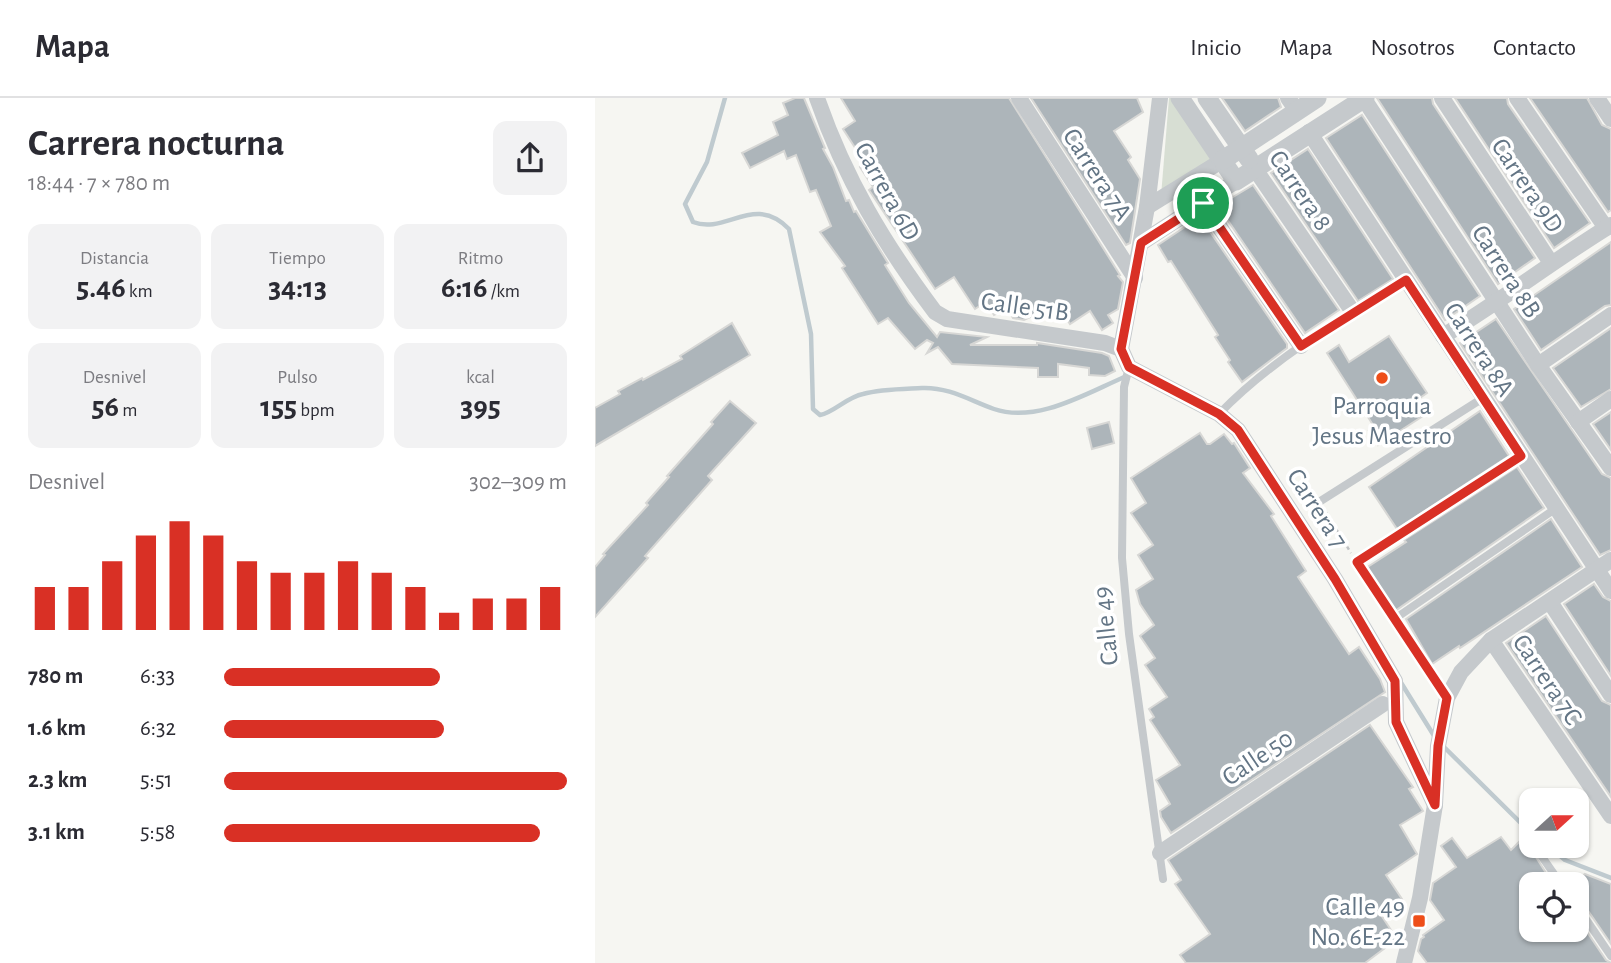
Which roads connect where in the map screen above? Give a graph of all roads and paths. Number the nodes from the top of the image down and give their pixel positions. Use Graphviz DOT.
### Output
graph roads {
  1 [pos="817,98"];
  2 [pos="1019,98"];
  3 [pos="1160,98"];
  4 [pos="1180,98"];
  5 [pos="1207,98"];
  6 [pos="1317,98"];
  7 [pos="1364,98"];
  8 [pos="1442,98"];
  9 [pos="1517,98"];
  10 [pos="1597,98"];
  11 [pos="1293,105"];
  12 [pos="1611,119"];
  13 [pos="1309,132"];
  14 [pos="1241,148"];
  15 [pos="1223,160"];
  16 [pos="1255,169"];
  17 [pos="1236,181"];
  18 [pos="1203,203"];
  19 [pos="1147,207"];
  20 [pos="1609,226"];
  21 [pos="1141,243"];
  22 [pos="1551,263"];
  23 [pos="1135,278"];
  24 [pos="1406,280"];
  25 [pos="927,302"];
  26 [pos="1498,302"];
  27 [pos="1353,312"];
  28 [pos="1611,315"];
  29 [pos="1443,336"];
  30 [pos="1301,346"];
  31 [pos="1121,349"];
  32 [pos="1538,365"];
  33 [pos="1129,367"];
  34 [pos="1483,398"];
  35 [pos="1611,399"];
  36 [pos="1219,414"];
  37 [pos="1579,422"];
  38 [pos="1521,456"];
  39 [pos="1611,468"];
  40 [pos="1294,490"];
  41 [pos="1319,502"];
  42 [pos="1555,509"];
  43 [pos="1611,560"];
  44 [pos="1357,562"];
  45 [pos="1596,570"];
  46 [pos="1611,591"];
  47 [pos="1551,602"];
  48 [pos="1393,620"];
  49 [pos="1491,640"];
  50 [pos="1611,695"];
  51 [pos="1447,698"];
  52 [pos="1383,704"];
  53 [pos="1435,805"];
  54 [pos="1611,816"];
  55 [pos="1160,853"];
  56 [pos="1163,879"];
  57 [pos="1589,924"];
  58 [pos="1611,956"];
  59 [pos="1404,963"];
  1 -- 25 [label="street, Carrera 6D"];
  2 -- 23 [label="street, Carrera 7A"];
  3 -- 19 [label="street"];
  4 -- 15 [label="street, Carrera 8"];
  5 -- 14 [label="street, Carrera 8"];
  6 -- 11 [label="street"];
  7 -- 13 [label="street"];
  7 -- 26 [label="street, Carrera 8B"];
  8 -- 22 [label="street, Carrera 9D"];
  9 -- 20 [label="street"];
  10 -- 12 [label="street"];
  11 -- 14 [label="street"];
  13 -- 16 [label="street"];
  13 -- 24 [label="street, Carrera 8A"];
  14 -- 15 [label="street"];
  14 -- 16 [label="street, Carrera 8"];
  15 -- 17 [label="street, Carrera 8"];
  15 -- 19 [label="street"];
  16 -- 17 [label="street"];
  16 -- 27 [label="street, Carrera 8"];
  17 -- 18 [label="street"];
  18 -- 21 [label="street"];
  18 -- 30 [label="street"];
  19 -- 21 [label="street"];
  20 -- 22 [label="street"];
  21 -- 23 [label="street"];
  22 -- 26 [label="street"];
  23 -- 31 [label="street"];
  24 -- 27 [label="lane"];
  24 -- 29 [label="street, Carrera 8A"];
  25 -- 31 [label="street, Calle 51B"];
  26 -- 29 [label="street"];
  26 -- 32 [label="street, Carrera 8B"];
  27 -- 30 [label="lane"];
  28 -- 32 [label="street"];
  29 -- 34 [label="street, Carrera 8A"];
  30 -- 36 [label="lane"];
  31 -- 33 [label="street"];
  32 -- 37 [label="street, Carrera 8B"];
  33 -- 36 [label="street, Carrera 7"];
  33 -- 55 [label="lane, Calle 49"];
  34 -- 38 [label="street, Carrera 8A"];
  34 -- 41 [label="lane"];
  35 -- 37 [label="street"];
  36 -- 53 [label="street, Carrera 7"];
  37 -- 39 [label="street, Carrera 8B"];
  38 -- 42 [label="street, Carrera 8A"];
  38 -- 44 [label="lane"];
  40 -- 41 [label="path"];
  41 -- 44 [label="path"];
  42 -- 45 [label="street, Carrera 8A"];
  42 -- 48 [label="lane"];
  43 -- 45 [label="street"];
  44 -- 48 [label="path"];
  45 -- 46 [label="street, Carrera 8A"];
  45 -- 47 [label="street"];
  47 -- 49 [label="street"];
  47 -- 50 [label="street"];
  48 -- 51 [label="path"];
  49 -- 51 [label="street"];
  49 -- 54 [label="street, Carrera 7C"];
  51 -- 53 [label="street"];
  52 -- 55 [label="street, Calle 50"];
  53 -- 59 [label="street"];
  55 -- 56 [label="lane, Calle 49"];
  57 -- 58 [label="lane"];
}
